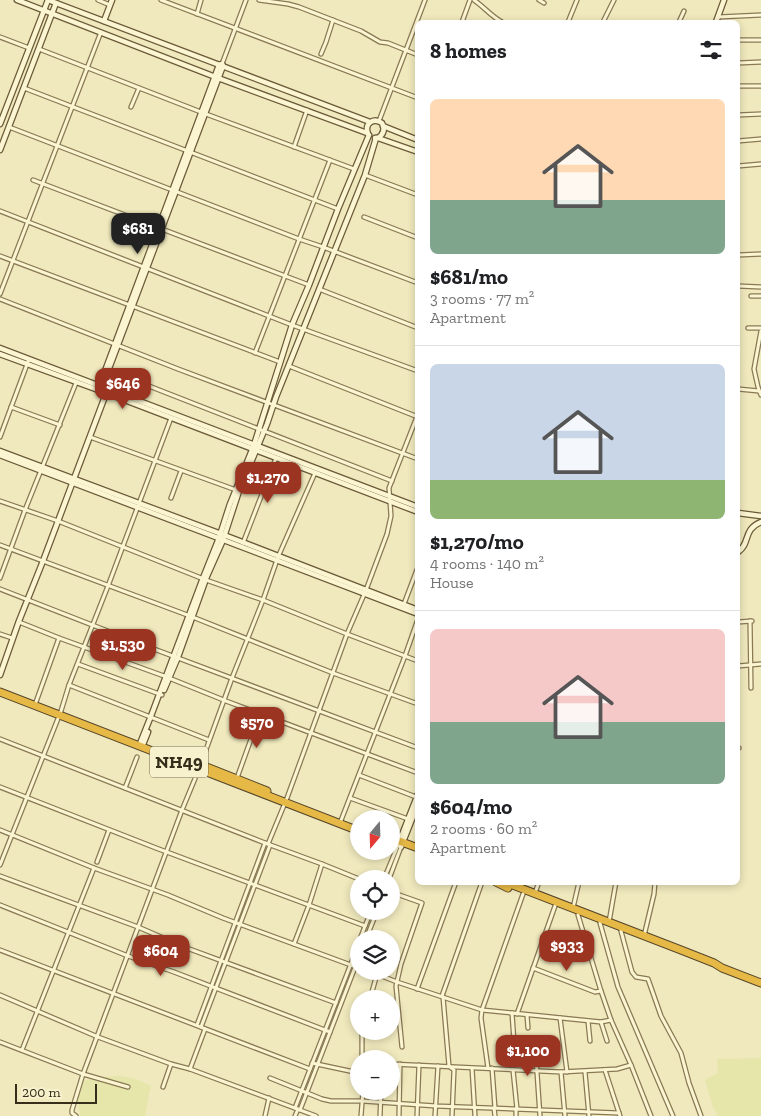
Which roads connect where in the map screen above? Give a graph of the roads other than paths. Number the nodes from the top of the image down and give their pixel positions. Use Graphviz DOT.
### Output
graph roads {
  1 [pos="17,0"];
  2 [pos="98,0"];
  3 [pos="161,0"];
  4 [pos="201,0"];
  5 [pos="246,0"];
  6 [pos="259,0"];
  7 [pos="425,0"];
  8 [pos="470,0"];
  9 [pos="474,0"];
  10 [pos="539,0"];
  11 [pos="577,0"];
  12 [pos="614,0"];
  13 [pos="724,0"];
  14 [pos="52,1"];
  15 [pos="111,2"];
  16 [pos="544,3"];
  17 [pos="44,10"];
  18 [pos="684,11"];
  19 [pos="52,13"];
  20 [pos="197,14"];
  21 [pos="761,15"];
  22 [pos="718,17"];
  23 [pos="104,20"];
  24 [pos="333,20"];
  25 [pos="418,20"];
  26 [pos="463,20"];
  27 [pos="498,20"];
  28 [pos="569,20"];
  29 [pos="605,20"];
  30 [pos="680,20"];
  31 [pos="717,20"];
  32 [pos="415,28"];
  33 [pos="235,29"];
  34 [pos="101,32"];
  35 [pos="0,37"];
  36 [pos="740,40"];
  37 [pos="761,40"];
  38 [pos="29,48"];
  39 [pos="39,49"];
  40 [pos="407,51"];
  41 [pos="321,54"];
  42 [pos="415,54"];
  43 [pos="761,62"];
  44 [pos="740,63"];
  45 [pos="221,65"];
  46 [pos="87,68"];
  47 [pos="217,77"];
  48 [pos="740,86"];
  49 [pos="761,86"];
  50 [pos="24,88"];
  51 [pos="139,88"];
  52 [pos="392,88"];
  53 [pos="415,97"];
  54 [pos="72,107"];
  55 [pos="131,108"];
  56 [pos="307,110"];
  57 [pos="204,113"];
  58 [pos="761,114"];
  59 [pos="740,115"];
  60 [pos="1,121"];
  61 [pos="370,122"];
  62 [pos="379,122"];
  63 [pos="10,125"];
  64 [pos="383,126"];
  65 [pos="368,134"];
  66 [pos="377,138"];
  67 [pos="415,139"];
  68 [pos="761,139"];
  69 [pos="740,141"];
  70 [pos="57,146"];
  71 [pos="294,147"];
  72 [pos="0,150"];
  73 [pos="415,151"];
  74 [pos="189,152"];
  75 [pos="330,160"];
  76 [pos="761,164"];
  77 [pos="740,166"];
  78 [pos="354,169"];
  79 [pos="365,175"];
  80 [pos="33,180"];
  81 [pos="42,184"];
  82 [pos="175,191"];
  83 [pos="415,194"];
  84 [pos="314,200"];
  85 [pos="338,209"];
  86 [pos="0,211"];
  87 [pos="364,217"];
  88 [pos="28,222"];
  89 [pos="160,228"];
  90 [pos="415,237"];
  91 [pos="299,239"];
  92 [pos="323,246"];
  93 [pos="335,251"];
  94 [pos="761,254"];
  95 [pos="740,255"];
  96 [pos="0,256"];
  97 [pos="12,261"];
  98 [pos="146,268"];
  99 [pos="285,276"];
  100 [pos="415,282"];
  101 [pos="309,285"];
  102 [pos="740,286"];
  103 [pos="761,287"];
  104 [pos="319,289"];
  105 [pos="0,294"];
  106 [pos="751,296"];
  107 [pos="761,296"];
  108 [pos="0,299"];
  109 [pos="131,306"];
  110 [pos="270,315"];
  111 [pos="292,324"];
  112 [pos="415,327"];
  113 [pos="748,328"];
  114 [pos="304,329"];
  115 [pos="761,329"];
  116 [pos="117,345"];
  117 [pos="0,348"];
  118 [pos="255,353"];
  119 [pos="0,354"];
  120 [pos="28,362"];
  121 [pos="281,362"];
  122 [pos="289,366"];
  123 [pos="108,370"];
  124 [pos="415,370"];
  125 [pos="76,383"];
  126 [pos="100,388"];
  127 [pos="740,389"];
  128 [pos="759,390"];
  129 [pos="108,391"];
  130 [pos="761,395"];
  131 [pos="267,402"];
  132 [pos="274,405"];
  133 [pos="11,407"];
  134 [pos="415,415"];
  135 [pos="171,418"];
  136 [pos="415,421"];
  137 [pos="60,425"];
  138 [pos="262,430"];
  139 [pos="0,436"];
  140 [pos="90,436"];
  141 [pos="255,447"];
  142 [pos="0,451"];
  143 [pos="402,453"];
  144 [pos="0,455"];
  145 [pos="276,458"];
  146 [pos="415,458"];
  147 [pos="155,461"];
  148 [pos="42,469"];
  149 [pos="182,471"];
  150 [pos="315,473"];
  151 [pos="74,481"];
  152 [pos="392,481"];
  153 [pos="237,490"];
  154 [pos="171,498"];
  155 [pos="390,500"];
  156 [pos="0,501"];
  157 [pos="139,505"];
  158 [pos="415,506"];
  159 [pos="25,510"];
  160 [pos="415,511"];
  161 [pos="740,513"];
  162 [pos="761,516"];
  163 [pos="58,521"];
  164 [pos="761,522"];
  165 [pos="222,537"];
  166 [pos="243,542"];
  167 [pos="0,545"];
  168 [pos="123,547"];
  169 [pos="11,550"];
  170 [pos="740,550"];
  171 [pos="278,559"];
  172 [pos="43,562"];
  173 [pos="415,575"];
  174 [pos="0,578"];
  175 [pos="205,579"];
  176 [pos="108,586"];
  177 [pos="0,589"];
  178 [pos="365,592"];
  179 [pos="28,600"];
  180 [pos="263,600"];
  181 [pos="404,605"];
  182 [pos="415,610"];
  183 [pos="415,611"];
  184 [pos="191,617"];
  185 [pos="19,621"];
  186 [pos="740,622"];
  187 [pos="94,626"];
  188 [pos="415,628"];
  189 [pos="0,634"];
  190 [pos="347,634"];
  191 [pos="12,638"];
  192 [pos="59,638"];
  193 [pos="247,639"];
  194 [pos="85,647"];
  195 [pos="405,656"];
  196 [pos="176,657"];
  197 [pos="415,660"];
  198 [pos="78,664"];
  199 [pos="761,664"];
  200 [pos="751,665"];
  201 [pos="740,666"];
  202 [pos="333,673"];
  203 [pos="0,675"];
  204 [pos="167,678"];
  205 [pos="232,678"];
  206 [pos="69,685"];
  207 [pos="0,688"];
  208 [pos="752,688"];
  209 [pos="0,692"];
  210 [pos="390,694"];
  211 [pos="161,695"];
  212 [pos="224,700"];
  213 [pos="36,702"];
  214 [pos="415,703"];
  215 [pos="318,711"];
  216 [pos="60,714"];
  217 [pos="260,714"];
  218 [pos="153,717"];
  219 [pos="376,732"];
  220 [pos="311,733"];
  221 [pos="0,739"];
  222 [pos="209,740"];
  223 [pos="141,744"];
  224 [pos="415,747"];
  225 [pos="366,755"];
  226 [pos="43,757"];
  227 [pos="137,758"];
  228 [pos="200,767"];
  229 [pos="415,772"];
  230 [pos="359,775"];
  231 [pos="237,778"];
  232 [pos="0,787"];
  233 [pos="125,788"];
  234 [pos="415,794"];
  235 [pos="27,796"];
  236 [pos="350,798"];
  237 [pos="286,800"];
  238 [pos="415,800"];
  239 [pos="182,810"];
  240 [pos="415,810"];
  241 [pos="408,819"];
  242 [pos="341,821"];
  243 [pos="350,824"];
  244 [pos="350,826"];
  245 [pos="0,830"];
  246 [pos="109,830"];
  247 [pos="12,835"];
  248 [pos="400,841"];
  249 [pos="400,842"];
  250 [pos="268,844"];
  251 [pos="400,844"];
  252 [pos="400,844"];
  253 [pos="415,847"];
  254 [pos="167,852"];
  255 [pos="415,852"];
  256 [pos="97,862"];
  257 [pos="322,864"];
  258 [pos="0,865"];
  259 [pos="94,868"];
  260 [pos="350,875"];
  261 [pos="0,876"];
  262 [pos="250,883"];
  263 [pos="255,885"];
  264 [pos="455,885"];
  265 [pos="481,885"];
  266 [pos="503,885"];
  267 [pos="512,885"];
  268 [pos="538,885"];
  269 [pos="578,885"];
  270 [pos="615,885"];
  271 [pos="655,885"];
  272 [pos="153,890"];
  273 [pos="523,894"];
  274 [pos="534,894"];
  275 [pos="400,895"];
  276 [pos="0,904"];
  277 [pos="309,905"];
  278 [pos="79,906"];
  279 [pos="555,906"];
  280 [pos="572,909"];
  281 [pos="578,915"];
  282 [pos="367,920"];
  283 [pos="235,922"];
  284 [pos="600,923"];
  285 [pos="609,923"];
  286 [pos="241,924"];
  287 [pos="365,926"];
  288 [pos="138,927"];
  289 [pos="363,930"];
  290 [pos="621,931"];
  291 [pos="68,933"];
  292 [pos="644,936"];
  293 [pos="294,944"];
  294 [pos="0,950"];
  295 [pos="128,956"];
  296 [pos="220,960"];
  297 [pos="226,962"];
  298 [pos="350,965"];
  299 [pos="533,968"];
  300 [pos="722,968"];
  301 [pos="53,971"];
  302 [pos="352,980"];
  303 [pos="392,980"];
  304 [pos="397,982"];
  305 [pos="761,983"];
  306 [pos="211,986"];
  307 [pos="216,988"];
  308 [pos="417,989"];
  309 [pos="601,991"];
  310 [pos="113,994"];
  311 [pos="0,995"];
  312 [pos="442,997"];
  313 [pos="336,1003"];
  314 [pos="482,1010"];
  315 [pos="38,1011"];
  316 [pos="512,1013"];
  317 [pos="517,1014"];
  318 [pos="527,1015"];
  319 [pos="560,1018"];
  320 [pos="588,1020"];
  321 [pos="611,1020"];
  322 [pos="601,1022"];
  323 [pos="197,1025"];
  324 [pos="203,1028"];
  325 [pos="528,1028"];
  326 [pos="325,1030"];
  327 [pos="330,1032"];
  328 [pos="98,1037"];
  329 [pos="590,1041"];
  330 [pos="607,1041"];
  331 [pos="0,1042"];
  332 [pos="536,1043"];
  333 [pos="402,1047"];
  334 [pos="22,1050"];
  335 [pos="515,1056"];
  336 [pos="312,1063"];
  337 [pos="171,1064"];
  338 [pos="317,1064"];
  339 [pos="400,1064"];
  340 [pos="419,1065"];
  341 [pos="631,1065"];
  342 [pos="438,1066"];
  343 [pos="450,1066"];
  344 [pos="472,1068"];
  345 [pos="490,1068"];
  346 [pos="190,1069"];
  347 [pos="310,1069"];
  348 [pos="513,1070"];
  349 [pos="605,1070"];
  350 [pos="350,1071"];
  351 [pos="537,1071"];
  352 [pos="561,1072"];
  353 [pos="567,1072"];
  354 [pos="585,1072"];
  355 [pos="84,1074"];
  356 [pos="270,1078"];
  357 [pos="128,1087"];
  358 [pos="163,1087"];
  359 [pos="302,1091"];
  360 [pos="307,1093"];
  361 [pos="269,1098"];
  362 [pos="399,1100"];
  363 [pos="362,1101"];
  364 [pos="380,1103"];
  365 [pos="399,1104"];
  366 [pos="417,1105"];
  367 [pos="436,1106"];
  368 [pos="453,1106"];
  369 [pos="475,1108"];
  370 [pos="494,1108"];
  371 [pos="298,1109"];
  372 [pos="516,1109"];
  373 [pos="540,1110"];
  374 [pos="564,1111"];
  375 [pos="589,1114"];
  376 [pos="620,1114"];
  377 [pos="76,1116"];
  378 [pos="265,1116"];
  379 [pos="296,1116"];
  380 [pos="316,1116"];
  381 [pos="361,1116"];
  382 [pos="380,1116"];
  383 [pos="399,1116"];
  384 [pos="417,1116"];
  385 [pos="435,1116"];
  386 [pos="452,1116"];
  387 [pos="476,1116"];
  388 [pos="495,1116"];
  389 [pos="516,1116"];
  390 [pos="540,1116"];
  391 [pos="565,1116"];
  392 [pos="651,1116"];
  393 [pos="673,1116"];
  394 [pos="701,1116"];
  1 -- 17 [label="street"];
  2 -- 15 [label="street"];
  3 -- 20 [label="street"];
  4 -- 20 [label="street"];
  5 -- 33 [label="street"];
  6 -- 24 [label="street"];
  7 -- 25 [label="street"];
  8 -- 26 [label="street"];
  9 -- 27 [label="street"];
  10 -- 16 [label="street"];
  11 -- 28 [label="street"];
  12 -- 29 [label="street"];
  13 -- 22 [label="street"];
  14 -- 17 [label="street"];
  14 -- 19 [label="street"];
  14 -- 23 [label="street"];
  15 -- 23 [label="street"];
  17 -- 19 [label="street"];
  17 -- 38 [label="street"];
  18 -- 30 [label="street"];
  19 -- 34 [label="street"];
  19 -- 39 [label="street"];
  20 -- 33 [label="street"];
  21 -- 22 [label="street"];
  22 -- 31 [label="street"];
  23 -- 45 [label="street"];
  24 -- 40 [label="street"];
  24 -- 41 [label="street"];
  32 -- 40 [label="street"];
  33 -- 45 [label="street"];
  33 -- 52 [label="street"];
  34 -- 46 [label="street"];
  34 -- 47 [label="street"];
  35 -- 38 [label="street"];
  36 -- 37 [label="street"];
  38 -- 60 [label="street"];
  39 -- 46 [label="street"];
  39 -- 50 [label="street"];
  40 -- 42 [label="street"];
  40 -- 52 [label="street"];
  43 -- 44 [label="street"];
  45 -- 47 [label="street"];
  45 -- 61 [label="street"];
  46 -- 51 [label="street"];
  46 -- 54 [label="street"];
  47 -- 56 [label="street"];
  47 -- 57 [label="street"];
  48 -- 49 [label="street"];
  50 -- 54 [label="street"];
  50 -- 63 [label="street"];
  51 -- 55 [label="street"];
  51 -- 57 [label="street"];
  52 -- 53 [label="street"];
  52 -- 62 [label="street"];
  54 -- 70 [label="street"];
  54 -- 74 [label="street"];
  56 -- 65 [label="street"];
  56 -- 71 [label="street"];
  57 -- 71 [label="street"];
  57 -- 74 [label="street"];
  58 -- 59 [label="street"];
  60 -- 63 [label="street"];
  61 -- 62 [label="street"];
  61 -- 65 [label="street"];
  62 -- 64 [label="street"];
  63 -- 70 [label="street"];
  63 -- 72 [label="street"];
  64 -- 66 [label="street"];
  64 -- 67 [label="street"];
  65 -- 66 [label="street"];
  65 -- 78 [label="street"];
  66 -- 73 [label="street"];
  66 -- 79 [label="street"];
  68 -- 69 [label="street"];
  70 -- 81 [label="street"];
  70 -- 82 [label="street"];
  71 -- 75 [label="street"];
  74 -- 82 [label="street"];
  74 -- 84 [label="street"];
  75 -- 78 [label="street"];
  75 -- 84 [label="street"];
  76 -- 77 [label="street"];
  78 -- 85 [label="street"];
  79 -- 83 [label="street"];
  79 -- 93 [label="street"];
  80 -- 81 [label="street"];
  81 -- 88 [label="street"];
  81 -- 89 [label="street"];
  82 -- 89 [label="street"];
  82 -- 91 [label="street"];
  84 -- 85 [label="street"];
  84 -- 91 [label="street"];
  85 -- 92 [label="street"];
  86 -- 88 [label="street"];
  87 -- 90 [label="street"];
  88 -- 97 [label="street"];
  88 -- 98 [label="street"];
  89 -- 98 [label="street"];
  89 -- 99 [label="street"];
  91 -- 92 [label="street"];
  91 -- 99 [label="street"];
  92 -- 93 [label="street"];
  92 -- 101 [label="street"];
  93 -- 100 [label="street"];
  93 -- 104 [label="street"];
  94 -- 95 [label="street"];
  96 -- 97 [label="street"];
  97 -- 105 [label="street"];
  97 -- 109 [label="street"];
  98 -- 109 [label="street"];
  98 -- 110 [label="street"];
  99 -- 101 [label="street"];
  99 -- 110 [label="street"];
  101 -- 111 [label="street"];
  102 -- 103 [label="street"];
  104 -- 112 [label="street"];
  104 -- 114 [label="street"];
  106 -- 107 [label="street"];
  108 -- 116 [label="street"];
  109 -- 116 [label="street"];
  109 -- 118 [label="street"];
  110 -- 111 [label="street"];
  110 -- 118 [label="street"];
  111 -- 114 [label="street"];
  111 -- 121 [label="street"];
  113 -- 115 [label="street"];
  114 -- 122 [label="street"];
  114 -- 124 [label="street"];
  115 -- 128 [label="street"];
  116 -- 123 [label="street"];
  116 -- 126 [label="street"];
  116 -- 131 [label="street"];
  117 -- 120 [label="street"];
  118 -- 121 [label="street"];
  119 -- 120 [label="street"];
  120 -- 125 [label="street"];
  120 -- 126 [label="street"];
  120 -- 133 [label="street"];
  121 -- 131 [label="street"];
  122 -- 132 [label="street"];
  122 -- 134 [label="street"];
  123 -- 126 [label="street"];
  123 -- 138 [label="street"];
  125 -- 126 [label="street"];
  125 -- 137 [label="street"];
  126 -- 129 [label="street"];
  127 -- 128 [label="street"];
  128 -- 130 [label="street"];
  129 -- 135 [label="street"];
  129 -- 140 [label="street"];
  129 -- 141 [label="street"];
  131 -- 132 [label="street"];
  131 -- 138 [label="street"];
  132 -- 138 [label="street"];
  132 -- 143 [label="street"];
  133 -- 137 [label="street"];
  133 -- 139 [label="street"];
  135 -- 141 [label="street"];
  135 -- 147 [label="street"];
  136 -- 143 [label="street"];
  137 -- 148 [label="street"];
  138 -- 141 [label="street"];
  138 -- 152 [label="street"];
  140 -- 147 [label="street"];
  140 -- 151 [label="street"];
  141 -- 145 [label="street"];
  141 -- 153 [label="street"];
  141 -- 155 [label="street"];
  142 -- 148 [label="street"];
  143 -- 146 [label="street"];
  143 -- 152 [label="street"];
  144 -- 148 [label="street"];
  145 -- 150 [label="street"];
  145 -- 166 [label="street"];
  147 -- 149 [label="street"];
  147 -- 157 [label="street"];
  148 -- 151 [label="street"];
  148 -- 159 [label="street"];
  149 -- 153 [label="street"];
  149 -- 154 [label="street"];
  150 -- 155 [label="street"];
  150 -- 171 [label="street"];
  151 -- 157 [label="street"];
  151 -- 163 [label="street"];
  152 -- 155 [label="street"];
  153 -- 165 [label="street"];
  155 -- 158 [label="street"];
  155 -- 160 [label="street"];
  155 -- 178 [label="street"];
  156 -- 159 [label="street"];
  157 -- 165 [label="street"];
  157 -- 168 [label="street"];
  159 -- 163 [label="street"];
  159 -- 169 [label="street"];
  161 -- 162 [label="street"];
  163 -- 168 [label="street"];
  163 -- 172 [label="street"];
  164 -- 170 [label="street"];
  165 -- 166 [label="street"];
  165 -- 171 [label="street"];
  165 -- 175 [label="street"];
  166 -- 171 [label="street"];
  167 -- 169 [label="street"];
  168 -- 175 [label="street"];
  168 -- 176 [label="street"];
  169 -- 172 [label="street"];
  169 -- 174 [label="street"];
  171 -- 178 [label="street"];
  171 -- 180 [label="street"];
  172 -- 176 [label="street"];
  172 -- 179 [label="street"];
  173 -- 181 [label="street"];
  175 -- 180 [label="street"];
  175 -- 184 [label="street"];
  176 -- 184 [label="street"];
  176 -- 187 [label="street"];
  177 -- 179 [label="street"];
  178 -- 181 [label="street"];
  178 -- 183 [label="street"];
  178 -- 190 [label="street"];
  179 -- 185 [label="street"];
  179 -- 187 [label="street"];
  180 -- 190 [label="street"];
  180 -- 193 [label="street"];
  181 -- 182 [label="street"];
  184 -- 193 [label="street"];
  184 -- 196 [label="street"];
  185 -- 191 [label="street"];
  185 -- 192 [label="street"];
  186 -- 200 [label="street"];
  187 -- 194 [label="street"];
  187 -- 196 [label="street"];
  188 -- 195 [label="street"];
  189 -- 191 [label="street"];
  190 -- 195 [label="street"];
  190 -- 202 [label="street"];
  191 -- 203 [label="street"];
  192 -- 194 [label="street"];
  192 -- 213 [label="street"];
  193 -- 202 [label="street"];
  193 -- 205 [label="street"];
  194 -- 198 [label="street"];
  194 -- 204 [label="street"];
  195 -- 197 [label="street"];
  195 -- 210 [label="street"];
  196 -- 204 [label="street"];
  196 -- 205 [label="street"];
  198 -- 206 [label="street"];
  198 -- 211 [label="street"];
  199 -- 200 [label="street"];
  200 -- 201 [label="street"];
  200 -- 208 [label="street"];
  202 -- 210 [label="street"];
  202 -- 215 [label="street"];
  204 -- 211 [label="street"];
  204 -- 212 [label="street"];
  205 -- 212 [label="street"];
  205 -- 215 [label="street"];
  206 -- 216 [label="street"];
  206 -- 218 [label="street"];
  207 -- 213 [label="highway, NH49"];
  209 -- 216 [label="highway, NH49"];
  210 -- 214 [label="street"];
  210 -- 219 [label="street"];
  211 -- 218 [label="street"];
  212 -- 217 [label="street"];
  212 -- 222 [label="street"];
  213 -- 216 [label="highway, NH49"];
  215 -- 219 [label="street"];
  215 -- 220 [label="street"];
  216 -- 223 [label="highway, NH49"];
  216 -- 226 [label="street"];
  217 -- 220 [label="street"];
  217 -- 231 [label="street"];
  218 -- 222 [label="street"];
  218 -- 223 [label="street"];
  219 -- 224 [label="street"];
  219 -- 225 [label="street"];
  220 -- 225 [label="street"];
  220 -- 237 [label="street"];
  221 -- 226 [label="street"];
  222 -- 228 [label="street"];
  223 -- 228 [label="highway, NH49"];
  225 -- 229 [label="street"];
  225 -- 230 [label="street"];
  226 -- 233 [label="street"];
  226 -- 235 [label="street"];
  227 -- 233 [label="street"];
  228 -- 231 [label="highway, NH49"];
  228 -- 237 [label="highway, NH49"];
  228 -- 239 [label="street"];
  230 -- 234 [label="street"];
  230 -- 236 [label="street"];
  231 -- 237 [label="highway, NH49"];
  232 -- 235 [label="street"];
  233 -- 239 [label="street"];
  235 -- 246 [label="street"];
  235 -- 247 [label="street"];
  236 -- 241 [label="street"];
  236 -- 242 [label="street"];
  237 -- 242 [label="highway, NH49"];
  237 -- 250 [label="street"];
  238 -- 241 [label="street"];
  239 -- 250 [label="street"];
  239 -- 254 [label="street"];
  240 -- 249 [label="street"];
  241 -- 248 [label="street"];
  242 -- 243 [label="highway, NH49"];
  242 -- 244 [label="highway, NH49"];
  245 -- 247 [label="street"];
  246 -- 254 [label="street"];
  246 -- 256 [label="street"];
  247 -- 258 [label="street"];
  247 -- 259 [label="street"];
  250 -- 257 [label="street"];
  250 -- 262 [label="street"];
  250 -- 263 [label="street"];
  251 -- 253 [label="highway"];
  252 -- 255 [label="highway"];
  254 -- 262 [label="street"];
  254 -- 272 [label="street"];
  257 -- 260 [label="street"];
  257 -- 277 [label="street"];
  259 -- 272 [label="street"];
  259 -- 278 [label="street"];
  261 -- 278 [label="street"];
  262 -- 263 [label="street"];
  262 -- 283 [label="street"];
  263 -- 277 [label="street"];
  263 -- 286 [label="street"];
  264 -- 308 [label="street"];
  265 -- 312 [label="street"];
  266 -- 273 [label="highway"];
  267 -- 274 [label="highway"];
  268 -- 274 [label="street"];
  269 -- 280 [label="street"];
  270 -- 285 [label="street"];
  271 -- 292 [label="street"];
  272 -- 283 [label="street"];
  272 -- 288 [label="street"];
  273 -- 279 [label="highway"];
  273 -- 314 [label="street"];
  274 -- 280 [label="highway"];
  275 -- 304 [label="street"];
  276 -- 291 [label="street"];
  277 -- 287 [label="street"];
  277 -- 293 [label="street"];
  278 -- 288 [label="street"];
  278 -- 291 [label="street"];
  279 -- 281 [label="highway"];
  279 -- 299 [label="street"];
  280 -- 285 [label="highway"];
  281 -- 284 [label="highway"];
  281 -- 309 [label="street"];
  282 -- 287 [label="street"];
  283 -- 286 [label="street"];
  283 -- 296 [label="street"];
  284 -- 290 [label="highway"];
  284 -- 393 [label="street"];
  285 -- 292 [label="highway"];
  286 -- 293 [label="street"];
  286 -- 297 [label="street"];
  287 -- 289 [label="street"];
  288 -- 295 [label="street"];
  288 -- 296 [label="street"];
  290 -- 300 [label="highway"];
  290 -- 394 [label="street"];
  291 -- 295 [label="street"];
  291 -- 301 [label="street"];
  292 -- 300 [label="highway"];
  293 -- 298 [label="street"];
  294 -- 301 [label="street"];
  295 -- 306 [label="street"];
  295 -- 310 [label="street"];
  296 -- 297 [label="street"];
  296 -- 306 [label="street"];
  297 -- 307 [label="street"];
  297 -- 313 [label="street"];
  298 -- 313 [label="street"];
  299 -- 309 [label="street"];
  299 -- 317 [label="street"];
  300 -- 305 [label="highway"];
  301 -- 310 [label="street"];
  301 -- 315 [label="street"];
  302 -- 327 [label="street"];
  303 -- 304 [label="street"];
  304 -- 308 [label="street"];
  304 -- 333 [label="street"];
  306 -- 307 [label="street"];
  306 -- 323 [label="street"];
  307 -- 324 [label="street"];
  307 -- 326 [label="street"];
  308 -- 312 [label="street"];
  309 -- 321 [label="street"];
  310 -- 323 [label="street"];
  310 -- 328 [label="street"];
  311 -- 315 [label="street"];
  312 -- 314 [label="street"];
  312 -- 343 [label="street"];
  313 -- 326 [label="street"];
  314 -- 316 [label="street"];
  314 -- 345 [label="street"];
  315 -- 328 [label="street"];
  315 -- 334 [label="street"];
  316 -- 317 [label="street"];
  316 -- 335 [label="street"];
  317 -- 318 [label="street"];
  318 -- 319 [label="street"];
  318 -- 325 [label="street"];
  319 -- 320 [label="street"];
  319 -- 353 [label="street"];
  320 -- 322 [label="street"];
  320 -- 329 [label="street"];
  321 -- 322 [label="street"];
  321 -- 341 [label="street"];
  322 -- 330 [label="street"];
  323 -- 324 [label="street"];
  324 -- 346 [label="street"];
  324 -- 347 [label="street"];
  326 -- 327 [label="street"];
  326 -- 336 [label="street"];
  327 -- 338 [label="street"];
  328 -- 337 [label="street"];
  328 -- 355 [label="street"];
  331 -- 334 [label="street"];
  332 -- 351 [label="street"];
  334 -- 355 [label="street"];
  336 -- 338 [label="street"];
  336 -- 347 [label="street"];
  337 -- 346 [label="street"];
  337 -- 358 [label="street"];
  338 -- 350 [label="street"];
  338 -- 360 [label="street"];
  339 -- 340 [label="street"];
  340 -- 342 [label="street"];
  340 -- 366 [label="street"];
  341 -- 349 [label="street"];
  341 -- 392 [label="street"];
  342 -- 343 [label="street"];
  342 -- 367 [label="street"];
  343 -- 344 [label="street"];
  343 -- 368 [label="street"];
  344 -- 345 [label="street"];
  344 -- 369 [label="street"];
  345 -- 348 [label="street"];
  345 -- 370 [label="street"];
  346 -- 361 [label="street"];
  347 -- 359 [label="street"];
  348 -- 351 [label="street"];
  348 -- 372 [label="street"];
  349 -- 354 [label="street"];
  349 -- 376 [label="street"];
  351 -- 352 [label="street"];
  351 -- 373 [label="street"];
  352 -- 353 [label="street"];
  352 -- 374 [label="street"];
  353 -- 354 [label="street"];
  354 -- 375 [label="street"];
  355 -- 357 [label="street"];
  355 -- 377 [label="street"];
  356 -- 359 [label="street"];
  359 -- 360 [label="street"];
  359 -- 371 [label="street"];
  360 -- 363 [label="street"];
  360 -- 371 [label="street"];
  361 -- 371 [label="street"];
  361 -- 378 [label="street"];
  362 -- 365 [label="street"];
  363 -- 364 [label="street"];
  363 -- 381 [label="street"];
  364 -- 365 [label="street"];
  364 -- 382 [label="street"];
  365 -- 366 [label="street"];
  365 -- 383 [label="street"];
  366 -- 367 [label="street"];
  366 -- 384 [label="street"];
  367 -- 368 [label="street"];
  367 -- 385 [label="street"];
  368 -- 369 [label="street"];
  368 -- 386 [label="street"];
  369 -- 370 [label="street"];
  369 -- 387 [label="street"];
  370 -- 372 [label="street"];
  370 -- 388 [label="street"];
  371 -- 379 [label="street"];
  371 -- 380 [label="street"];
  372 -- 373 [label="street"];
  372 -- 389 [label="street"];
  373 -- 374 [label="street"];
  373 -- 390 [label="street"];
  374 -- 375 [label="street"];
  374 -- 391 [label="street"];
  375 -- 376 [label="street"];
}
